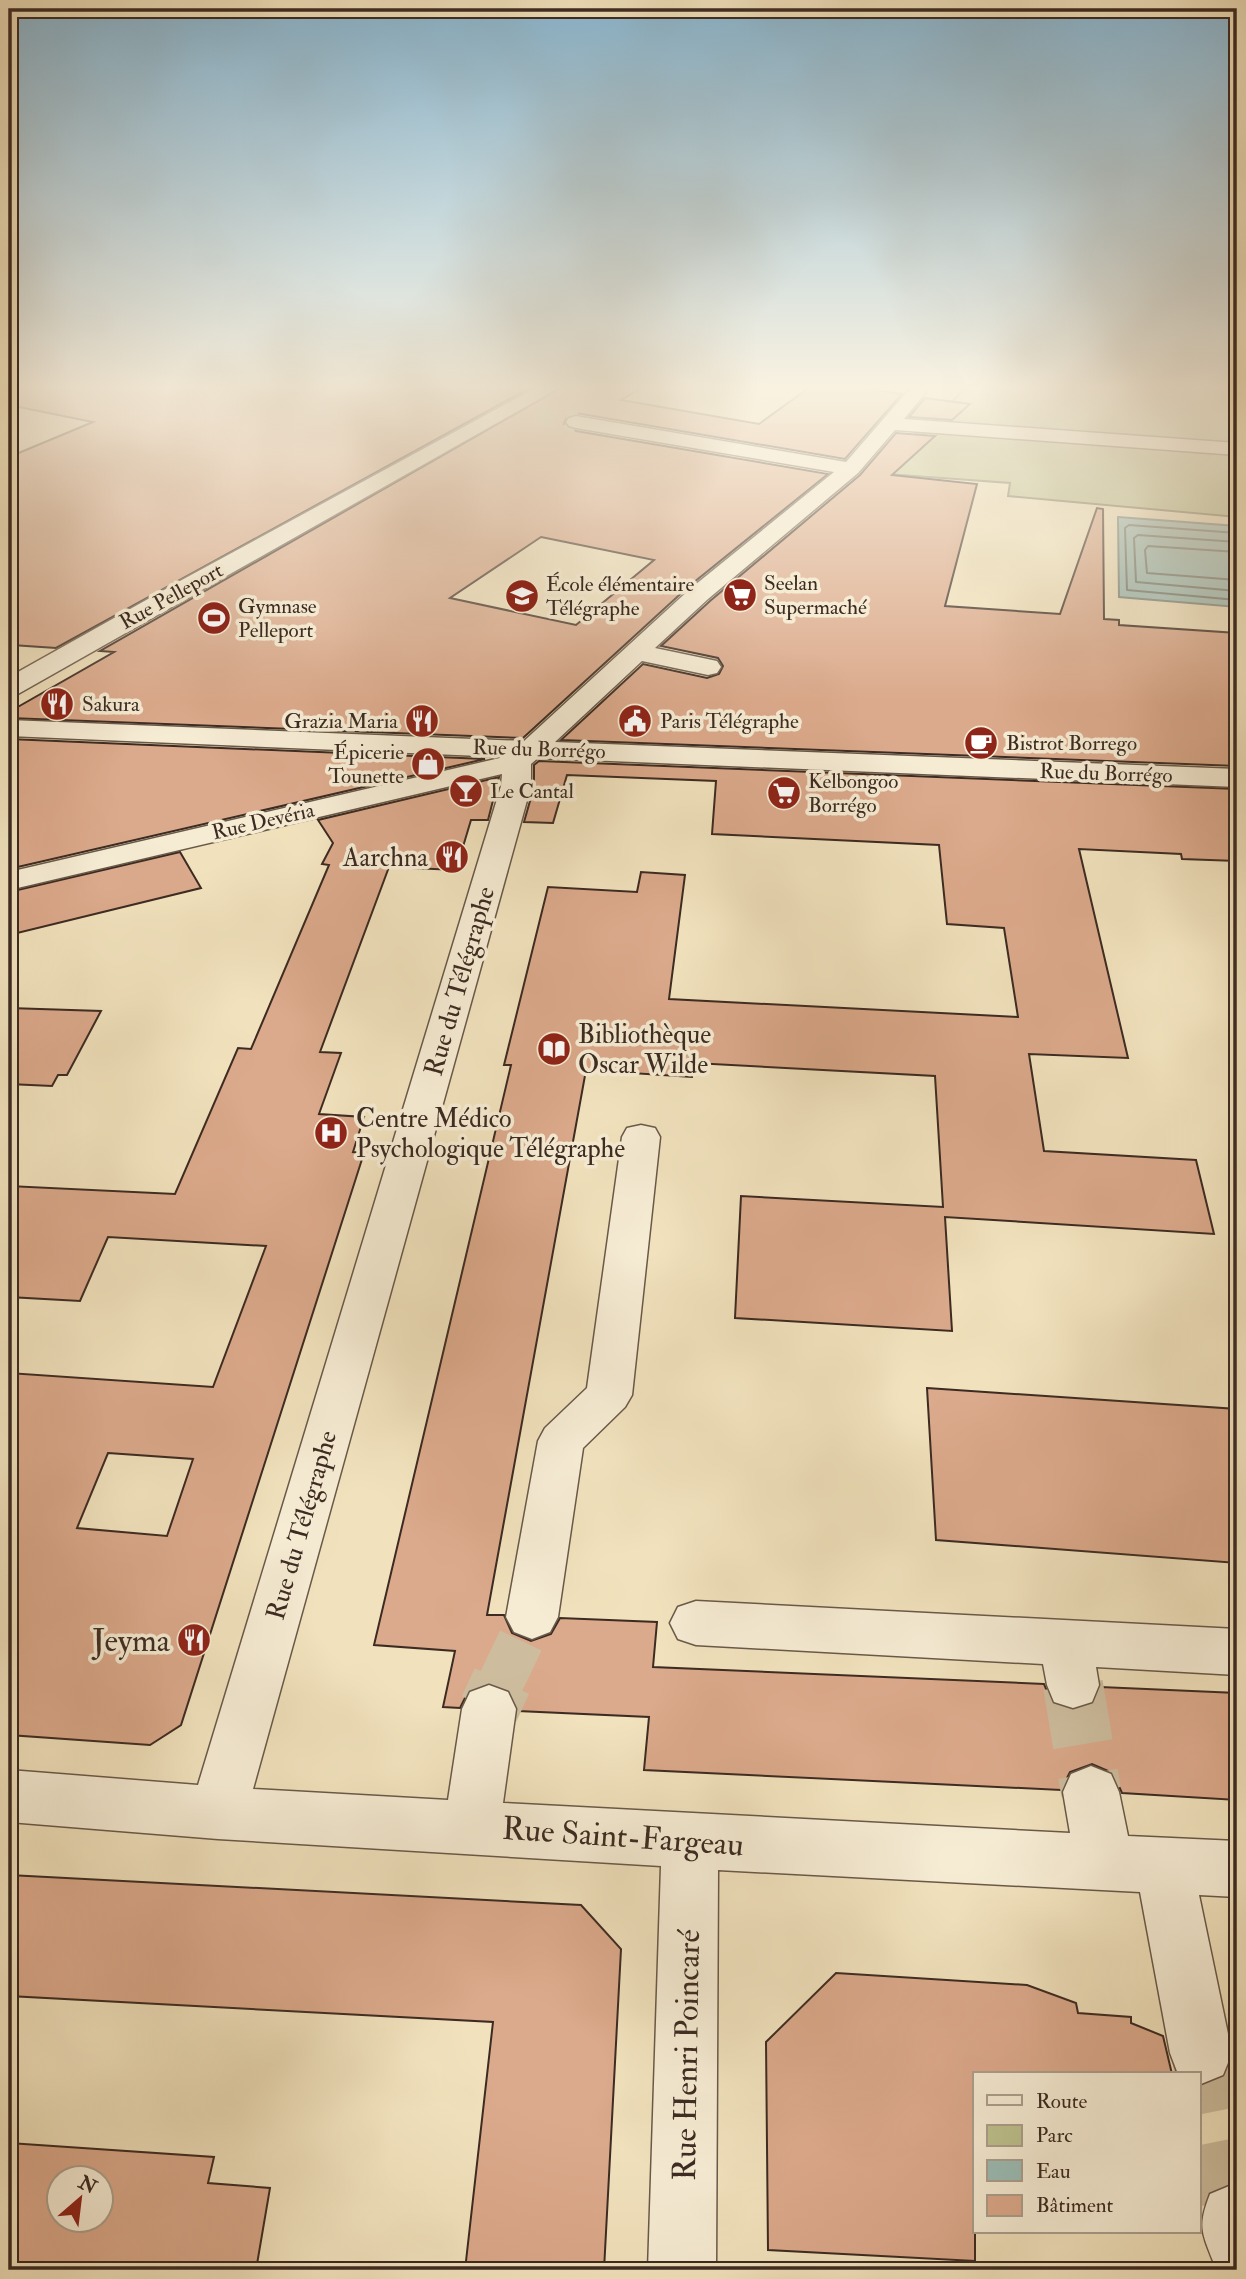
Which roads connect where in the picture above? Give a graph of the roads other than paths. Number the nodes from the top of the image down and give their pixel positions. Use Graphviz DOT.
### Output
graph roads {
  1 [pos="359,491"];
  2 [pos="824,491"];
  3 [pos="636,652"];
  4 [pos="708,667"];
  5 [pos="9,688"];
  6 [pos="9,728"];
  7 [pos="524,755"];
  8 [pos="1237,778"];
  9 [pos="9,881"];
  10 [pos="641,1137"];
  11 [pos="532,1616"];
  12 [pos="696,1623"];
  13 [pos="1237,1652"];
  14 [pos="489,1709"];
  15 [pos="1091,1792"];
  16 [pos="9,1796"];
  17 [pos="218,1813"];
  18 [pos="472,1826"];
  19 [pos="690,1840"];
  20 [pos="1104,1863"];
  21 [pos="1164,1865"];
  22 [pos="1237,1868"];
  23 [pos="1201,2053"];
  24 [pos="682,2270"];
  1 -- 5 [label="street, Rue Pelleport"];
  2 -- 3 [label="street"];
  3 -- 4 [label="street"];
  3 -- 7 [label="street"];
  6 -- 7 [label="street, Rue du Borrégo"];
  7 -- 8 [label="street, Rue du Borrégo"];
  7 -- 9 [label="street, Rue Devéria"];
  7 -- 17 [label="street, Rue du Télégraphe"];
  10 -- 11 [label="street"];
  12 -- 13 [label="street"];
  14 -- 18 [label="street"];
  15 -- 20 [label="street"];
  16 -- 17 [label="street, Rue Saint-Fargeau"];
  17 -- 18 [label="street, Rue Saint-Fargeau"];
  18 -- 19 [label="street, Rue Saint-Fargeau"];
  19 -- 20 [label="street, Rue Saint-Fargeau"];
  19 -- 24 [label="street, Rue Henri Poincaré"];
  20 -- 21 [label="street, Rue Saint-Fargeau"];
  21 -- 22 [label="street, Rue Saint-Fargeau"];
  21 -- 23 [label="street"];
}
